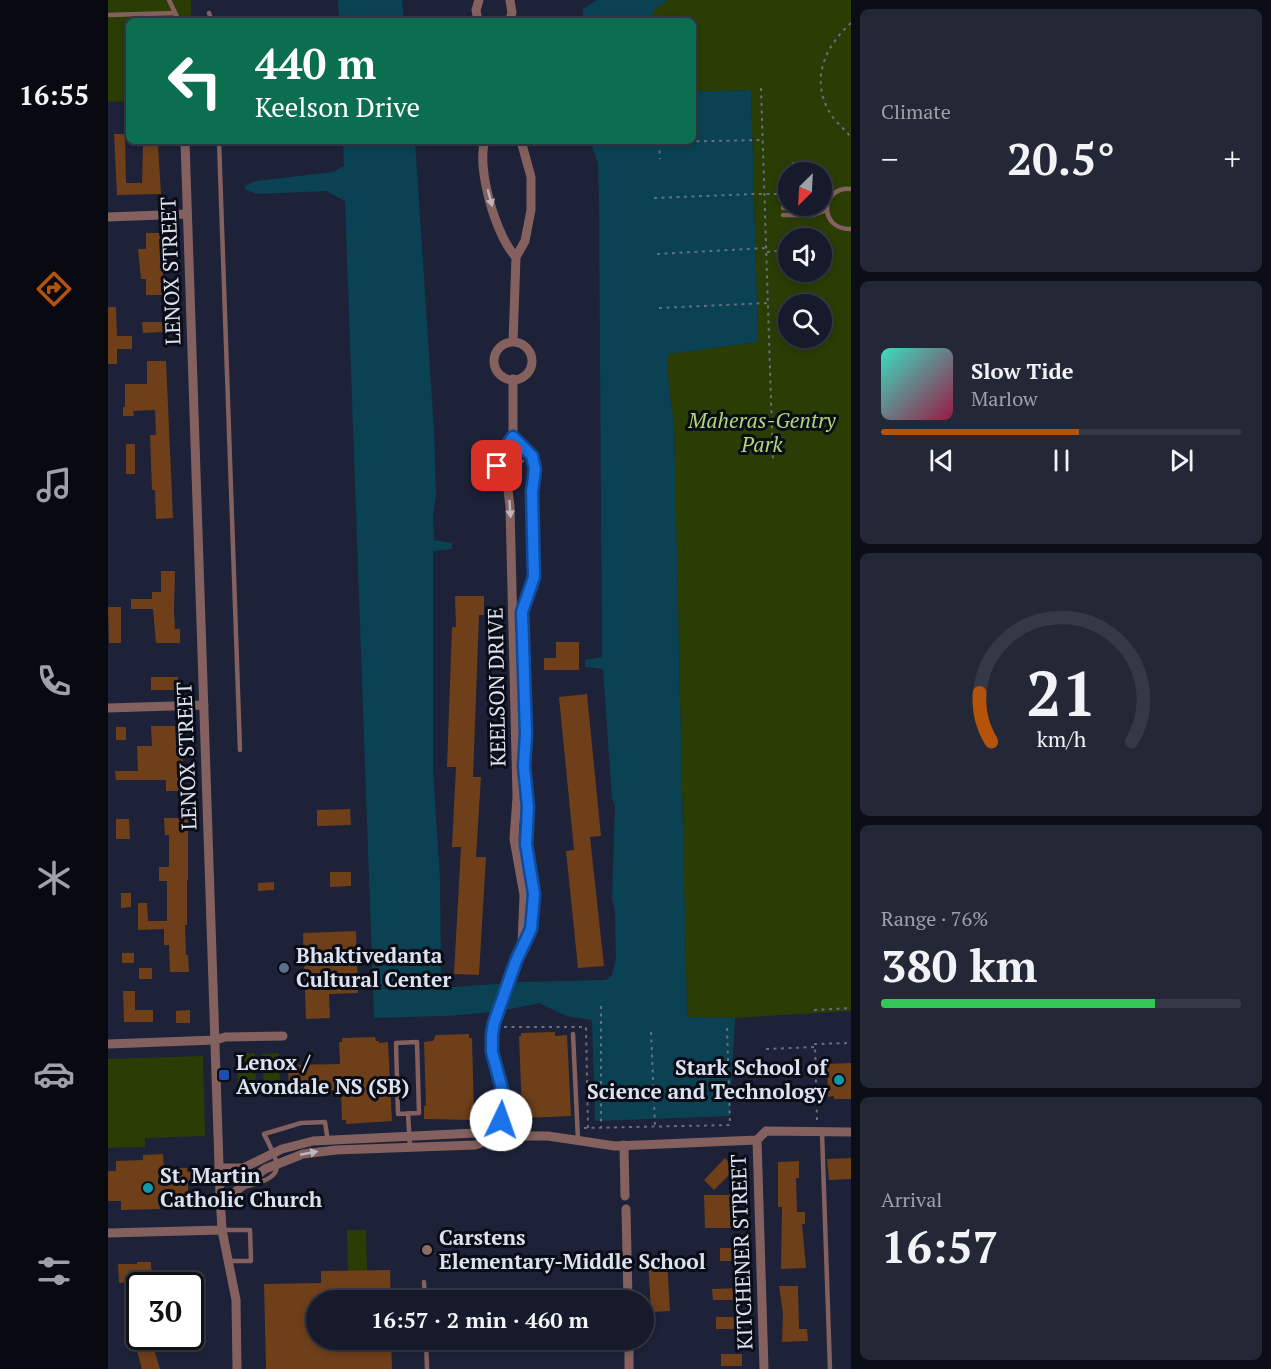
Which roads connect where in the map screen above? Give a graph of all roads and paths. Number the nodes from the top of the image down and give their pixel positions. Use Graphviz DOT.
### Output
graph roads {
  1 [pos="169,0"];
  2 [pos="479,0"];
  3 [pos="510,0"];
  4 [pos="209,13"];
  5 [pos="108,15"];
  6 [pos="178,18"];
  7 [pos="211,18"];
  8 [pos="477,18"];
  9 [pos="510,18"];
  10 [pos="851,23"];
  11 [pos="761,88"];
  12 [pos="851,136"];
  13 [pos="763,140"];
  14 [pos="696,141"];
  15 [pos="185,144"];
  16 [pos="219,144"];
  17 [pos="484,144"];
  18 [pos="522,144"];
  19 [pos="659,144"];
  20 [pos="660,159"];
  21 [pos="851,189"];
  22 [pos="765,194"];
  23 [pos="778,194"];
  24 [pos="832,195"];
  25 [pos="654,198"];
  26 [pos="187,214"];
  27 [pos="828,216"];
  28 [pos="108,217"];
  29 [pos="851,229"];
  30 [pos="767,250"];
  31 [pos="778,250"];
  32 [pos="657,254"];
  33 [pos="516,257"];
  34 [pos="768,303"];
  35 [pos="659,308"];
  36 [pos="513,342"];
  37 [pos="513,379"];
  38 [pos="513,437"];
  39 [pos="527,456"];
  40 [pos="506,457"];
  41 [pos="773,463"];
  42 [pos="516,466"];
  43 [pos="506,478"];
  44 [pos="529,478"];
  45 [pos="204,705"];
  46 [pos="108,708"];
  47 [pos="240,750"];
  48 [pos="522,944"];
  49 [pos="601,1006"];
  50 [pos="851,1008"];
  51 [pos="814,1010"];
  52 [pos="727,1026"];
  53 [pos="651,1032"];
  54 [pos="573,1034"];
  55 [pos="284,1036"];
  56 [pos="216,1040"];
  57 [pos="851,1043"];
  58 [pos="108,1044"];
  59 [pos="815,1047"];
  60 [pos="766,1049"];
  61 [pos="408,1113"];
  62 [pos="817,1120"];
  63 [pos="655,1126"];
  64 [pos="578,1128"];
  65 [pos="601,1128"];
  66 [pos="495,1132"];
  67 [pos="822,1132"];
  68 [pos="851,1132"];
  69 [pos="455,1134"];
  70 [pos="410,1136"];
  71 [pos="363,1138"];
  72 [pos="758,1138"];
  73 [pos="328,1139"];
  74 [pos="578,1140"];
  75 [pos="624,1145"];
  76 [pos="455,1146"];
  77 [pos="410,1148"];
  78 [pos="363,1149"];
  79 [pos="329,1150"];
  80 [pos="274,1153"];
  81 [pos="278,1163"];
  82 [pos="250,1165"];
  83 [pos="219,1168"];
  84 [pos="257,1176"];
  85 [pos="242,1188"];
  86 [pos="220,1195"];
  87 [pos="625,1196"];
  88 [pos="626,1209"];
  89 [pos="222,1230"];
  90 [pos="108,1233"];
  91 [pos="229,1261"];
  92 [pos="424,1282"];
  93 [pos="424,1290"];
  94 [pos="628,1290"];
  95 [pos="427,1350"];
  96 [pos="628,1350"];
  97 [pos="237,1369"];
  98 [pos="428,1369"];
  99 [pos="629,1369"];
  100 [pos="764,1369"];
  101 [pos="830,1369"];
  1 -- 6 [label="lane"];
  2 -- 8 [label="street"];
  3 -- 9 [label="street"];
  4 -- 7 [label="lane"];
  5 -- 6 [label="lane"];
  10 -- 12 [label="path"];
  11 -- 13 [label="path"];
  13 -- 14 [label="path"];
  13 -- 22 [label="path"];
  15 -- 26 [label="street, LENOX STREET"];
  16 -- 47 [label="lane"];
  17 -- 33 [label="street, one-way"];
  18 -- 33 [label="street"];
  19 -- 20 [label="path"];
  21 -- 24 [label="lane"];
  22 -- 23 [label="path"];
  22 -- 25 [label="path"];
  22 -- 30 [label="path"];
  26 -- 28 [label="street"];
  26 -- 45 [label="street, LENOX STREET"];
  27 -- 29 [label="lane"];
  30 -- 31 [label="path"];
  30 -- 32 [label="path"];
  30 -- 34 [label="path"];
  33 -- 36 [label="street"];
  34 -- 35 [label="path"];
  34 -- 41 [label="path"];
  36 -- 37 [label="street"];
  36 -- 37 [label="street"];
  37 -- 38 [label="street, KEELSON DRIVE"];
  38 -- 48 [label="street, KEELSON DRIVE, one-way"];
  38 -- 48 [label="street, KEELSON DRIVE"];
  39 -- 42 [label="path"];
  40 -- 42 [label="path"];
  42 -- 43 [label="path"];
  42 -- 44 [label="path"];
  45 -- 46 [label="street"];
  45 -- 56 [label="street, LENOX STREET"];
  48 -- 66 [label="street, KEELSON DRIVE"];
  49 -- 65 [label="path"];
  50 -- 51 [label="path"];
  52 -- 63 [label="path"];
  53 -- 63 [label="path"];
  54 -- 64 [label="lane"];
  55 -- 56 [label="street"];
  56 -- 58 [label="street"];
  56 -- 83 [label="street, LENOX STREET"];
  57 -- 59 [label="path"];
  59 -- 60 [label="path"];
  59 -- 62 [label="path"];
  61 -- 61 [label="lane"];
  61 -- 70 [label="lane"];
  63 -- 65 [label="path"];
  64 -- 65 [label="path"];
  64 -- 74 [label="lane"];
  66 -- 69 [label="street"];
  66 -- 74 [label="street"];
  66 -- 76 [label="street"];
  67 -- 68 [label="street"];
  67 -- 72 [label="street"];
  67 -- 101 [label="lane"];
  69 -- 70 [label="street"];
  69 -- 76 [label="street"];
  70 -- 71 [label="street"];
  70 -- 77 [label="lane"];
  71 -- 73 [label="street"];
  71 -- 78 [label="street"];
  72 -- 75 [label="street"];
  72 -- 100 [label="street, KITCHENER STREET"];
  73 -- 79 [label="lane"];
  73 -- 80 [label="street"];
  73 -- 80 [label="lane"];
  74 -- 75 [label="street"];
  75 -- 87 [label="street"];
  76 -- 77 [label="street"];
  77 -- 78 [label="street"];
  78 -- 79 [label="street"];
  81 -- 79 [label="street, one-way"];
  80 -- 81 [label="lane"];
  80 -- 82 [label="street"];
  81 -- 84 [label="street"];
  81 -- 85 [label="lane"];
  82 -- 83 [label="street"];
  82 -- 84 [label="street"];
  83 -- 86 [label="street, LENOX STREET"];
  84 -- 85 [label="street"];
  85 -- 86 [label="street"];
  86 -- 89 [label="street, LENOX STREET"];
  88 -- 94 [label="street"];
  89 -- 90 [label="street"];
  89 -- 91 [label="street, LENOX STREET"];
  89 -- 91 [label="lane"];
  91 -- 97 [label="street, LENOX STREET"];
  92 -- 93 [label="lane"];
  95 -- 98 [label="lane"];
  96 -- 99 [label="street"];
}
